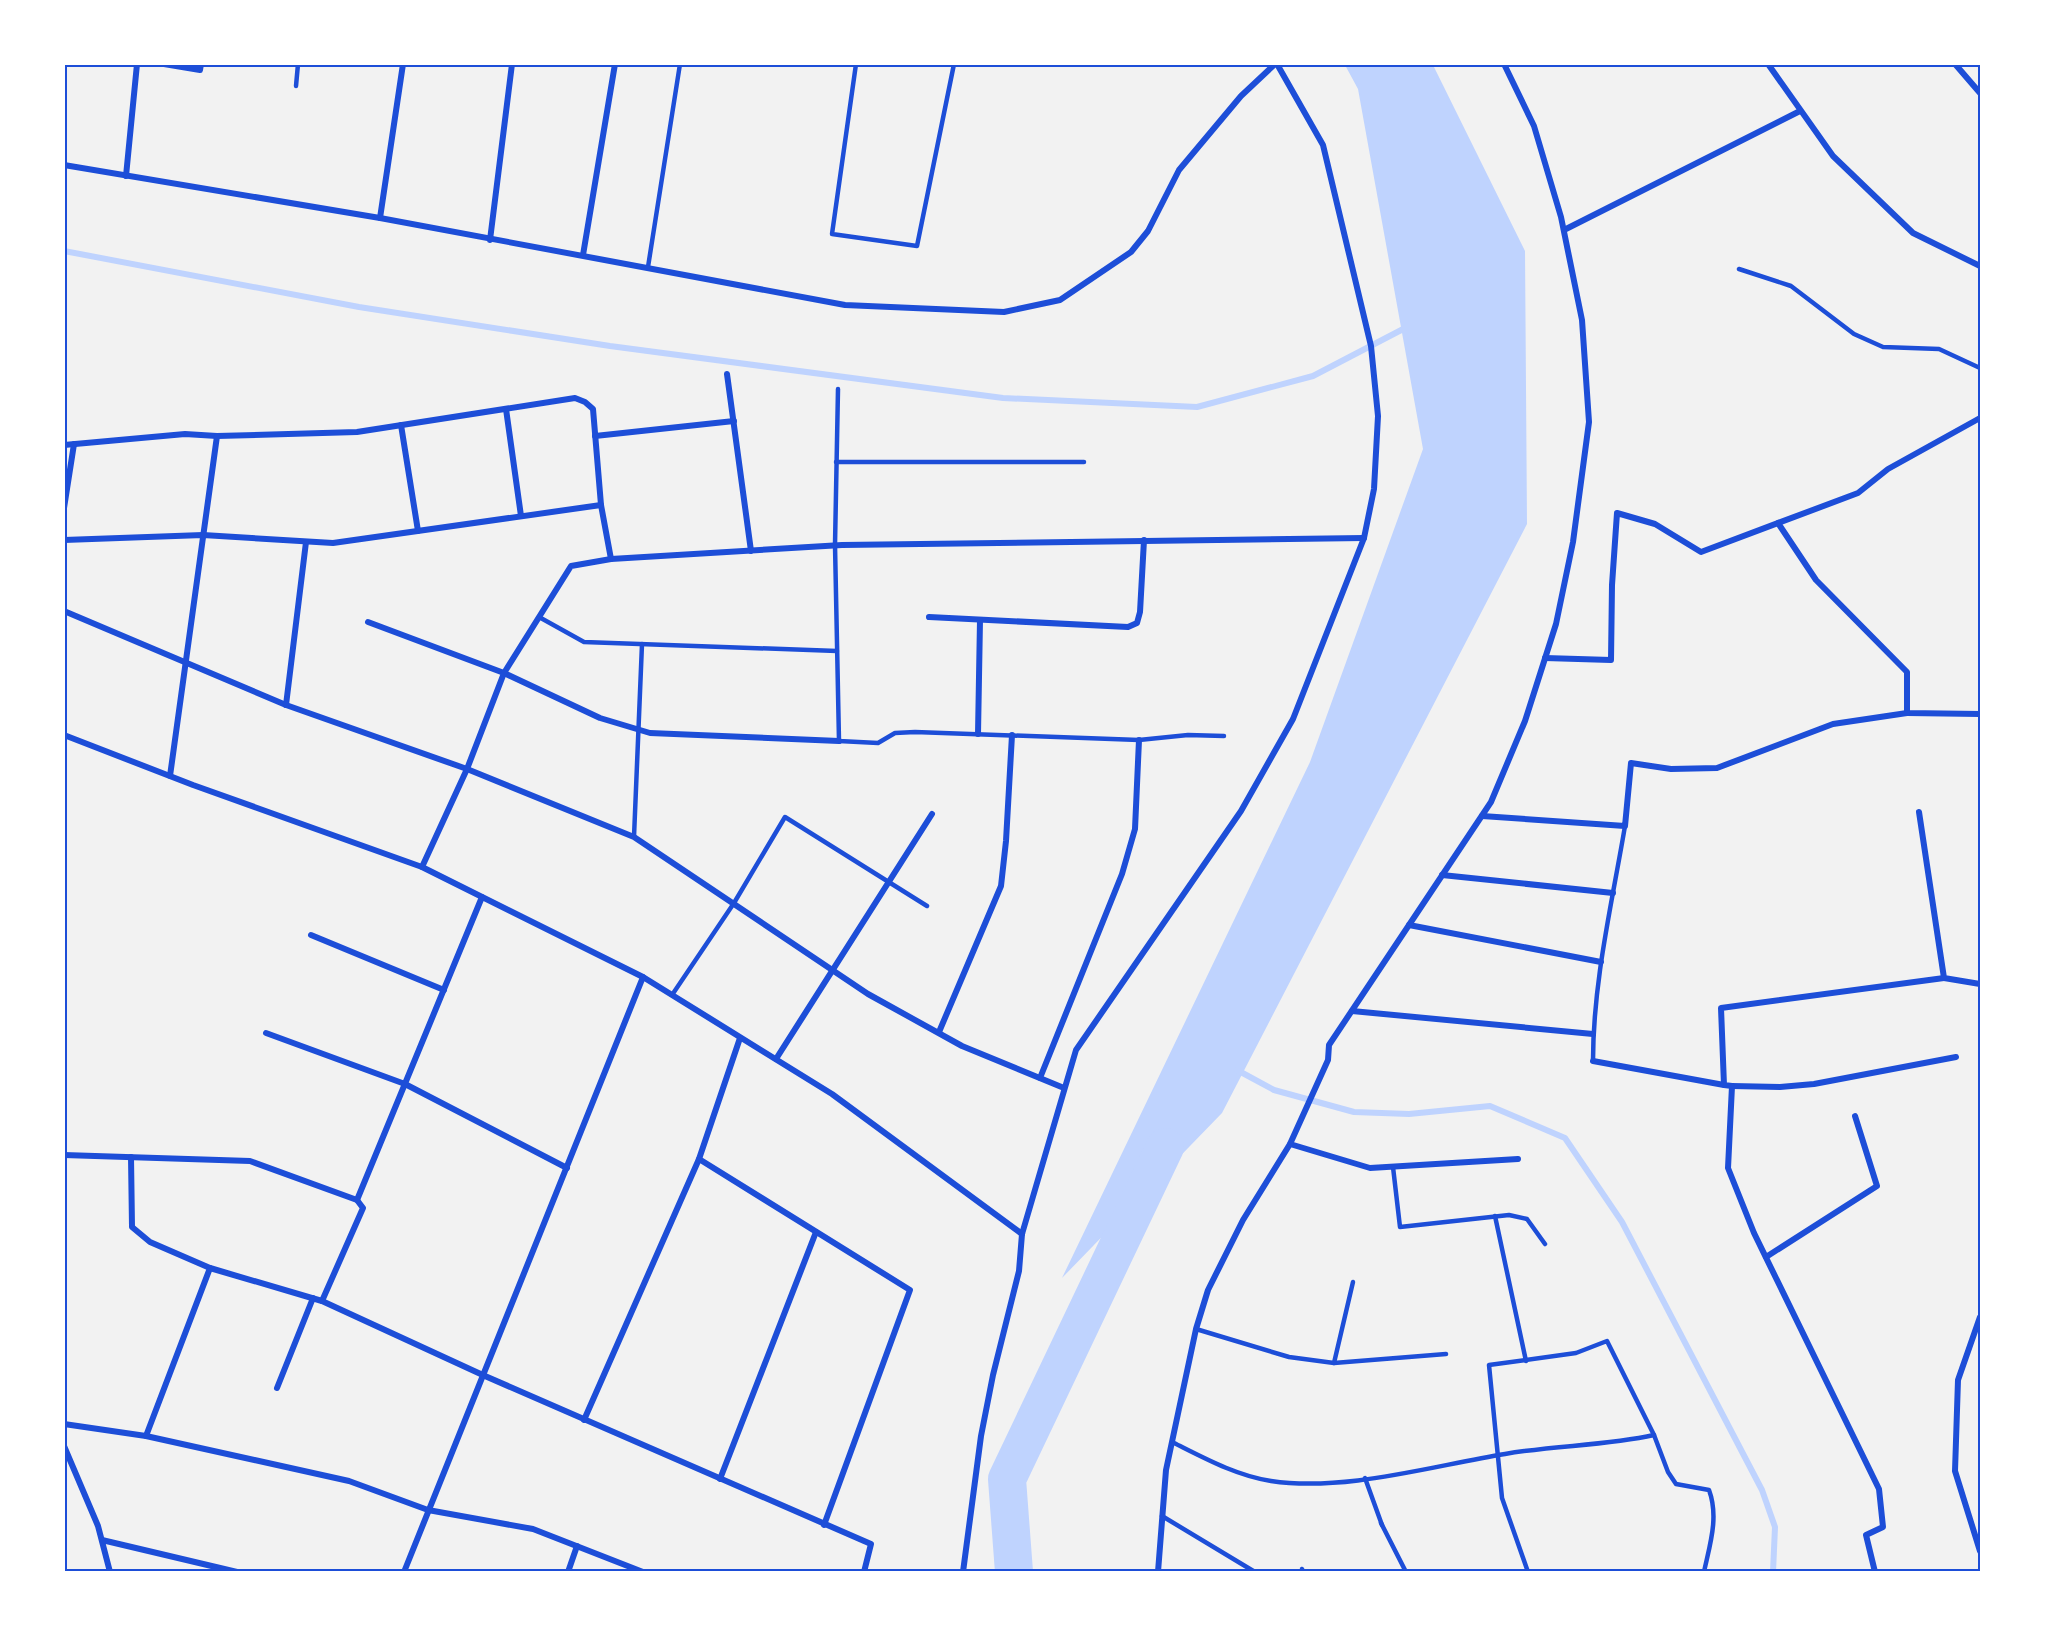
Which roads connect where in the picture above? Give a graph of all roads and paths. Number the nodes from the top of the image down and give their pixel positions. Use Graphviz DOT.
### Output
graph roads {
  1 [pos="137,64"];
  2 [pos="164,64"];
  3 [pos="201,64"];
  4 [pos="298,64"];
  5 [pos="403,64"];
  6 [pos="512,64"];
  7 [pos="615,64"];
  8 [pos="680,64"];
  9 [pos="856,64"];
  10 [pos="954,64"];
  11 [pos="1276,64"];
  12 [pos="1504,64"];
  13 [pos="1768,64"];
  14 [pos="1955,64"];
  15 [pos="296,86"];
  16 [pos="1980,93"];
  17 [pos="1800,111"];
  18 [pos="64,165"];
  19 [pos="126,176"];
  20 [pos="380,218"];
  21 [pos="1564,230"];
  22 [pos="490,240"];
  23 [pos="583,255"];
  24 [pos="1980,266"];
  25 [pos="648,267"];
  26 [pos="1739,269"];
  27 [pos="1980,368"];
  28 [pos="727,374"];
  29 [pos="838,389"];
  30 [pos="506,409"];
  31 [pos="1980,417"];
  32 [pos="734,422"];
  33 [pos="401,425"];
  34 [pos="217,436"];
  35 [pos="595,436"];
  36 [pos="74,444"];
  37 [pos="64,445"];
  38 [pos="836,462"];
  39 [pos="1084,462"];
  40 [pos="602,505"];
  41 [pos="64,508"];
  42 [pos="521,516"];
  43 [pos="1778,523"];
  44 [pos="418,531"];
  45 [pos="203,535"];
  46 [pos="1364,538"];
  47 [pos="64,540"];
  48 [pos="1144,540"];
  49 [pos="306,542"];
  50 [pos="835,545"];
  51 [pos="751,551"];
  52 [pos="611,559"];
  53 [pos="64,611"];
  54 [pos="539,617"];
  55 [pos="929,617"];
  56 [pos="980,620"];
  57 [pos="368,622"];
  58 [pos="642,644"];
  59 [pos="837,651"];
  60 [pos="1545,658"];
  61 [pos="186,662"];
  62 [pos="504,673"];
  63 [pos="286,705"];
  64 [pos="1907,713"];
  65 [pos="1980,714"];
  66 [pos="638,729"];
  67 [pos="978,734"];
  68 [pos="64,735"];
  69 [pos="1012,735"];
  70 [pos="1224,736"];
  71 [pos="1140,740"];
  72 [pos="839,741"];
  73 [pos="467,769"];
  74 [pos="170,776"];
  75 [pos="1919,812"];
  76 [pos="932,814"];
  77 [pos="1482,816"];
  78 [pos="1625,826"];
  79 [pos="634,837"];
  80 [pos="422,867"];
  81 [pos="1442,875"];
  82 [pos="890,882"];
  83 [pos="1613,893"];
  84 [pos="482,897"];
  85 [pos="734,903"];
  86 [pos="927,906"];
  87 [pos="1409,925"];
  88 [pos="311,935"];
  89 [pos="1601,962"];
  90 [pos="834,971"];
  91 [pos="644,977"];
  92 [pos="1944,978"];
  93 [pos="1980,984"];
  94 [pos="444,990"];
  95 [pos="672,995"];
  96 [pos="1352,1011"];
  97 [pos="939,1032"];
  98 [pos="266,1033"];
  99 [pos="1593,1034"];
  100 [pos="740,1038"];
  101 [pos="1956,1057"];
  102 [pos="776,1059"];
  103 [pos="1593,1061"];
  104 [pos="1040,1078"];
  105 [pos="405,1084"];
  106 [pos="1724,1085"];
  107 [pos="1732,1086"];
  108 [pos="1064,1088"];
  109 [pos="1855,1116"];
  110 [pos="1290,1143"];
  111 [pos="64,1155"];
  112 [pos="130,1157"];
  113 [pos="699,1159"];
  114 [pos="1518,1159"];
  115 [pos="1393,1167"];
  116 [pos="567,1168"];
  117 [pos="357,1200"];
  118 [pos="1495,1216"];
  119 [pos="816,1232"];
  120 [pos="1022,1234"];
  121 [pos="1545,1244"];
  122 [pos="1766,1257"];
  123 [pos="210,1268"];
  124 [pos="1353,1282"];
  125 [pos="313,1298"];
  126 [pos="322,1301"];
  127 [pos="1980,1317"];
  128 [pos="1196,1329"];
  129 [pos="1446,1354"];
  130 [pos="1526,1361"];
  131 [pos="1334,1363"];
  132 [pos="484,1376"];
  133 [pos="277,1388"];
  134 [pos="584,1420"];
  135 [pos="64,1424"];
  136 [pos="1654,1435"];
  137 [pos="146,1437"];
  138 [pos="1174,1443"];
  139 [pos="64,1446"];
  140 [pos="1498,1455"];
  141 [pos="1365,1478"];
  142 [pos="720,1479"];
  143 [pos="428,1510"];
  144 [pos="1162,1516"];
  145 [pos="824,1525"];
  146 [pos="102,1540"];
  147 [pos="577,1546"];
  148 [pos="1980,1551"];
  149 [pos="110,1572"];
  150 [pos="237,1572"];
  151 [pos="404,1572"];
  152 [pos="568,1572"];
  153 [pos="643,1572"];
  154 [pos="864,1572"];
  155 [pos="963,1572"];
  156 [pos="1158,1572"];
  157 [pos="1256,1572"];
  158 [pos="1406,1572"];
  159 [pos="1528,1572"];
  160 [pos="1704,1572"];
  161 [pos="1875,1572"];
  1 -- 19 [label="street"];
  2 -- 3 [label="street"];
  4 -- 15 [label="lane"];
  5 -- 20 [label="street"];
  6 -- 22 [label="street"];
  7 -- 23 [label="street"];
  8 -- 25 [label="lane"];
  9 -- 10 [label="lane"];
  11 -- 25 [label="street"];
  11 -- 46 [label="street"];
  12 -- 21 [label="street"];
  13 -- 17 [label="street"];
  14 -- 16 [label="street"];
  17 -- 21 [label="street"];
  17 -- 24 [label="street"];
  18 -- 19 [label="street"];
  19 -- 20 [label="street"];
  20 -- 22 [label="street"];
  21 -- 60 [label="street"];
  22 -- 23 [label="street"];
  23 -- 25 [label="street"];
  26 -- 27 [label="lane"];
  28 -- 32 [label="street"];
  29 -- 38 [label="lane"];
  30 -- 33 [label="street"];
  30 -- 35 [label="street"];
  30 -- 42 [label="street"];
  31 -- 43 [label="street"];
  32 -- 35 [label="street"];
  32 -- 51 [label="street"];
  33 -- 34 [label="street"];
  33 -- 44 [label="street"];
  34 -- 36 [label="street"];
  34 -- 45 [label="street"];
  35 -- 40 [label="street"];
  36 -- 37 [label="street"];
  36 -- 41 [label="street"];
  38 -- 39 [label="lane"];
  38 -- 50 [label="lane"];
  40 -- 42 [label="street"];
  40 -- 52 [label="street"];
  42 -- 44 [label="street"];
  43 -- 60 [label="street"];
  43 -- 64 [label="street"];
  44 -- 49 [label="street"];
  45 -- 47 [label="street"];
  45 -- 49 [label="street"];
  45 -- 61 [label="street"];
  46 -- 48 [label="street"];
  46 -- 108 [label="street"];
  48 -- 50 [label="street"];
  48 -- 56 [label="street"];
  49 -- 63 [label="street"];
  50 -- 51 [label="street"];
  50 -- 59 [label="lane"];
  51 -- 52 [label="street"];
  52 -- 54 [label="street"];
  53 -- 61 [label="street"];
  54 -- 58 [label="lane"];
  54 -- 62 [label="street"];
  55 -- 56 [label="street"];
  56 -- 67 [label="street"];
  57 -- 62 [label="street"];
  58 -- 59 [label="lane"];
  58 -- 66 [label="lane"];
  59 -- 72 [label="lane"];
  60 -- 77 [label="street"];
  61 -- 63 [label="street"];
  61 -- 74 [label="street"];
  62 -- 66 [label="street"];
  62 -- 73 [label="street"];
  63 -- 73 [label="street"];
  64 -- 65 [label="street"];
  64 -- 78 [label="street"];
  66 -- 72 [label="street"];
  66 -- 79 [label="lane"];
  67 -- 69 [label="lane"];
  67 -- 72 [label="lane"];
  68 -- 74 [label="street"];
  69 -- 71 [label="lane"];
  69 -- 97 [label="street"];
  70 -- 71 [label="lane"];
  71 -- 104 [label="street"];
  73 -- 79 [label="street"];
  73 -- 80 [label="street"];
  74 -- 80 [label="street"];
  75 -- 92 [label="street"];
  76 -- 82 [label="street"];
  77 -- 78 [label="street"];
  77 -- 81 [label="street"];
  78 -- 83 [label="lane"];
  79 -- 85 [label="street"];
  80 -- 84 [label="street"];
  81 -- 83 [label="street"];
  81 -- 87 [label="street"];
  82 -- 85 [label="lane"];
  82 -- 86 [label="lane"];
  82 -- 90 [label="street"];
  83 -- 89 [label="lane"];
  84 -- 91 [label="street"];
  84 -- 94 [label="street"];
  85 -- 90 [label="street"];
  85 -- 95 [label="lane"];
  87 -- 89 [label="street"];
  87 -- 96 [label="street"];
  88 -- 94 [label="street"];
  89 -- 99 [label="lane"];
  90 -- 97 [label="street"];
  90 -- 102 [label="street"];
  91 -- 95 [label="street"];
  91 -- 116 [label="street"];
  92 -- 93 [label="street"];
  92 -- 106 [label="street"];
  94 -- 105 [label="street"];
  95 -- 100 [label="street"];
  96 -- 99 [label="street"];
  96 -- 110 [label="street"];
  97 -- 104 [label="street"];
  98 -- 105 [label="street"];
  99 -- 103 [label="lane"];
  100 -- 102 [label="street"];
  100 -- 113 [label="street"];
  101 -- 107 [label="street"];
  102 -- 120 [label="street"];
  103 -- 106 [label="street"];
  104 -- 108 [label="street"];
  105 -- 116 [label="street"];
  105 -- 117 [label="street"];
  106 -- 107 [label="street"];
  107 -- 122 [label="street"];
  108 -- 120 [label="street"];
  109 -- 122 [label="street"];
  110 -- 115 [label="street"];
  110 -- 128 [label="street"];
  111 -- 112 [label="street"];
  112 -- 117 [label="street"];
  112 -- 123 [label="street"];
  113 -- 119 [label="street"];
  113 -- 134 [label="street"];
  114 -- 115 [label="street"];
  115 -- 118 [label="lane"];
  116 -- 132 [label="street"];
  117 -- 126 [label="street"];
  118 -- 121 [label="lane"];
  118 -- 130 [label="lane"];
  119 -- 142 [label="street"];
  119 -- 145 [label="street"];
  120 -- 155 [label="street"];
  122 -- 161 [label="street"];
  123 -- 125 [label="street"];
  123 -- 137 [label="street"];
  124 -- 131 [label="lane"];
  125 -- 126 [label="street"];
  125 -- 133 [label="street"];
  126 -- 132 [label="street"];
  127 -- 148 [label="street"];
  128 -- 131 [label="lane"];
  128 -- 138 [label="street"];
  129 -- 131 [label="lane"];
  130 -- 136 [label="lane"];
  130 -- 140 [label="lane"];
  132 -- 134 [label="street"];
  132 -- 143 [label="street"];
  134 -- 142 [label="street"];
  135 -- 137 [label="street"];
  136 -- 140 [label="lane"];
  136 -- 160 [label="lane"];
  137 -- 143 [label="street"];
  138 -- 141 [label="lane"];
  138 -- 144 [label="street"];
  139 -- 146 [label="street"];
  140 -- 141 [label="lane"];
  140 -- 159 [label="lane"];
  141 -- 158 [label="lane"];
  142 -- 145 [label="street"];
  143 -- 147 [label="street"];
  143 -- 151 [label="street"];
  144 -- 156 [label="street"];
  144 -- 157 [label="lane"];
  145 -- 154 [label="street"];
  146 -- 149 [label="street"];
  146 -- 150 [label="street"];
  147 -- 152 [label="street"];
  147 -- 153 [label="street"];
}
